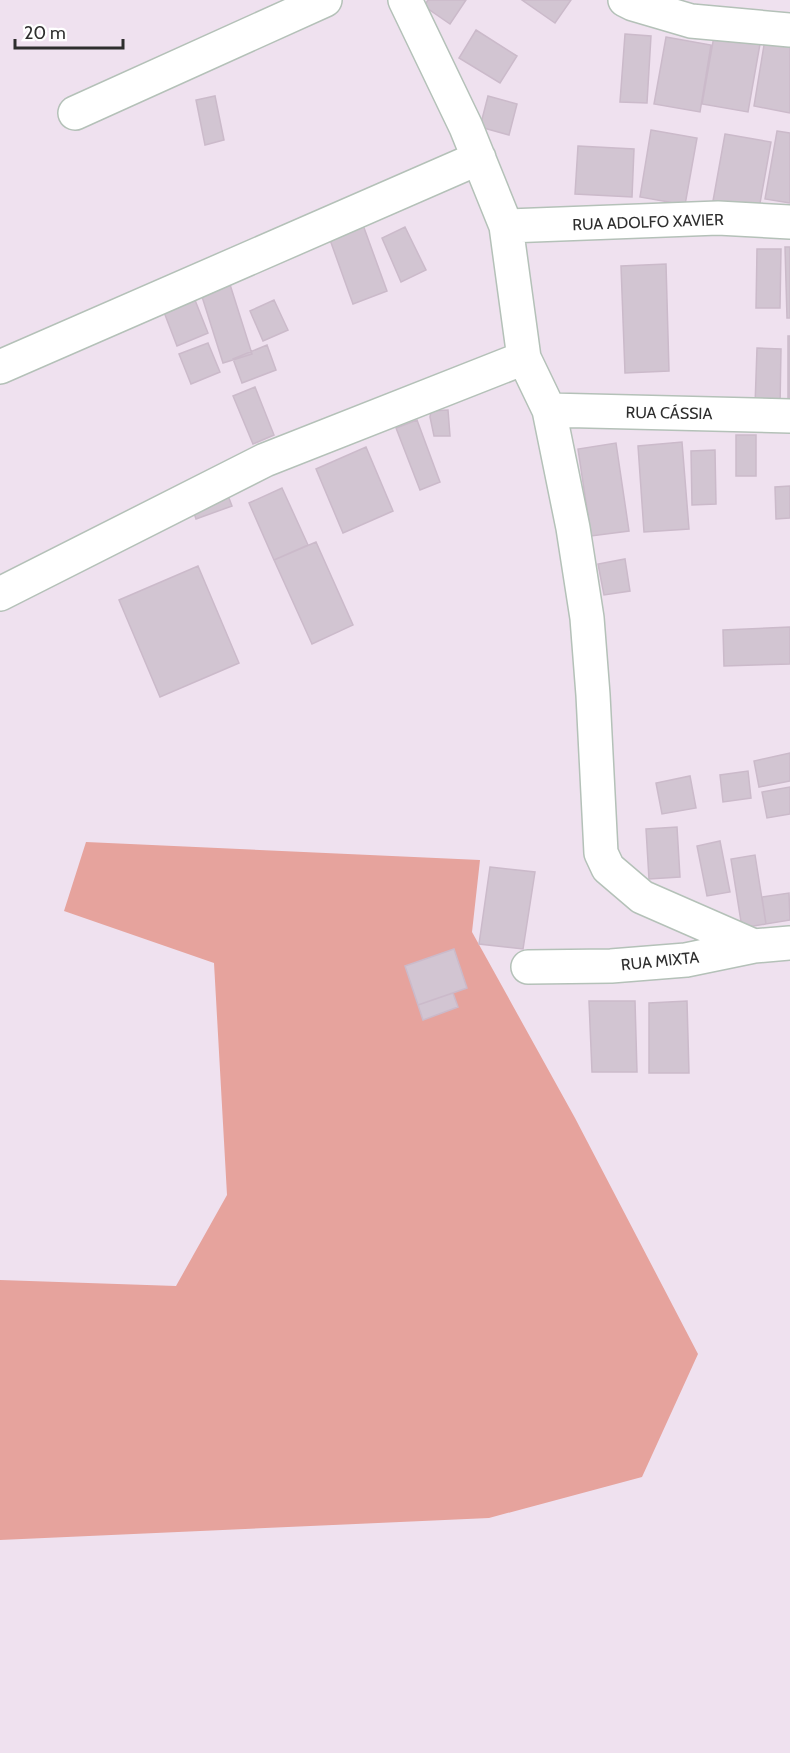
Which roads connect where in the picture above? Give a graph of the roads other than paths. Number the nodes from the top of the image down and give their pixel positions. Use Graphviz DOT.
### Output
graph roads {
  1 [pos="325,0"];
  2 [pos="405,0"];
  3 [pos="625,0"];
  4 [pos="790,30"];
  5 [pos="75,113"];
  6 [pos="479,158"];
  7 [pos="790,222"];
  8 [pos="506,226"];
  9 [pos="524,358"];
  10 [pos="0,367"];
  11 [pos="549,410"];
  12 [pos="790,416"];
  13 [pos="0,594"];
  14 [pos="790,943"];
  15 [pos="754,946"];
  16 [pos="528,966"];
  1 -- 5 [label="street"];
  2 -- 6 [label="street"];
  3 -- 4 [label="street"];
  6 -- 8 [label="street"];
  6 -- 10 [label="street"];
  7 -- 8 [label="street, RUA ADOLFO XAVIER"];
  8 -- 9 [label="street"];
  9 -- 11 [label="street"];
  9 -- 13 [label="street"];
  11 -- 12 [label="street, RUA CÁSSIA"];
  11 -- 15 [label="street"];
  14 -- 15 [label="street, RUA MIXTA"];
  15 -- 16 [label="street, RUA MIXTA"];
}
